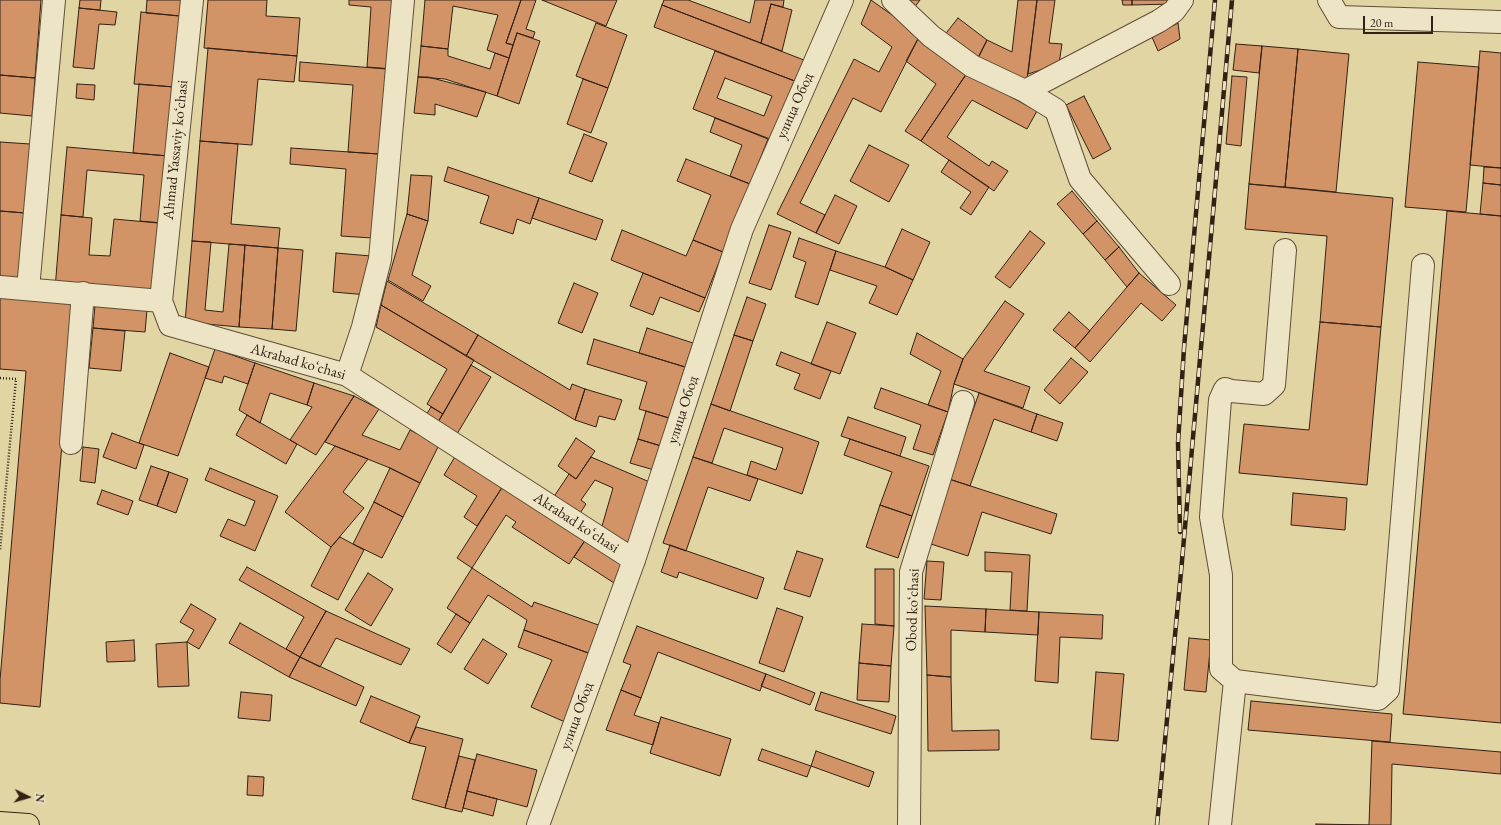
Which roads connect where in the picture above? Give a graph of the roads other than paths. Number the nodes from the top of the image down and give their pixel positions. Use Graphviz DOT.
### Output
graph roads {
  1 [pos="54,0"];
  2 [pos="192,0"];
  3 [pos="403,0"];
  4 [pos="842,0"];
  5 [pos="893,0"];
  6 [pos="1182,0"];
  7 [pos="1329,0"];
  8 [pos="1501,22"];
  9 [pos="1025,91"];
  10 [pos="1285,250"];
  11 [pos="1423,265"];
  12 [pos="1169,284"];
  13 [pos="0,287"];
  14 [pos="28,289"];
  15 [pos="83,293"];
  16 [pos="161,301"];
  17 [pos="347,375"];
  18 [pos="963,402"];
  19 [pos="71,443"];
  20 [pos="634,560"];
  21 [pos="1235,680"];
  22 [pos="0,823"];
  23 [pos="28,825"];
  24 [pos="538,825"];
  25 [pos="910,825"];
  26 [pos="1220,825"];
  1 -- 14 [label="street"];
  2 -- 16 [label="street, Ahmad Yassaviy koʻchasi"];
  3 -- 17 [label="street"];
  4 -- 20 [label="street, улица Обод"];
  5 -- 9 [label="street"];
  6 -- 9 [label="street"];
  7 -- 8 [label="street"];
  9 -- 12 [label="street"];
  10 -- 21 [label="street"];
  11 -- 21 [label="street"];
  13 -- 14 [label="street"];
  14 -- 15 [label="street"];
  15 -- 16 [label="street"];
  15 -- 19 [label="street"];
  16 -- 17 [label="street, Akrabad koʻchasi"];
  17 -- 20 [label="street, Akrabad koʻchasi"];
  18 -- 25 [label="street, Obod koʻchasi"];
  20 -- 24 [label="street, улица Обод"];
  21 -- 26 [label="street"];
  22 -- 23 [label="main road"];
}
